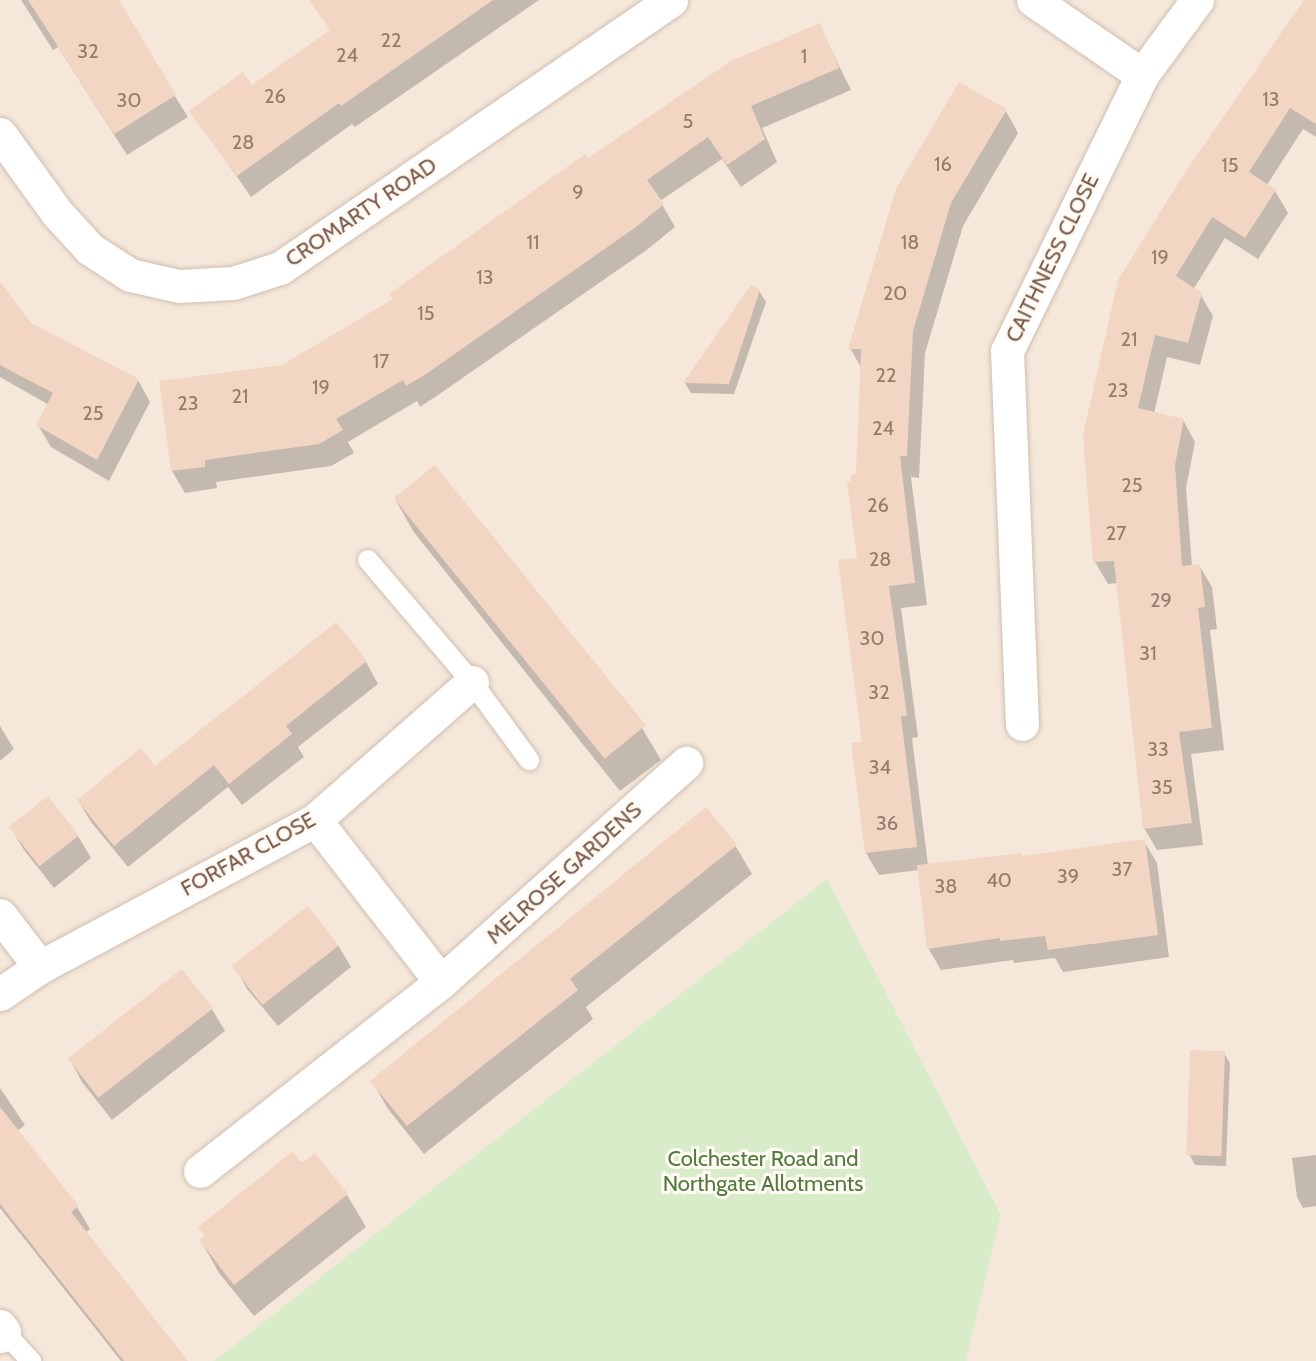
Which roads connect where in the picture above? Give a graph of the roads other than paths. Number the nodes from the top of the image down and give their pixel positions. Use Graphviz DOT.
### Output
graph roads {
  1 [pos="671,0"];
  2 [pos="1033,0"];
  3 [pos="1197,0"];
  4 [pos="1142,75"];
  5 [pos="0,134"];
  6 [pos="368,560"];
  7 [pos="472,682"];
  8 [pos="1022,724"];
  9 [pos="529,760"];
  10 [pos="686,763"];
  11 [pos="315,820"];
  12 [pos="0,915"];
  13 [pos="40,967"];
  14 [pos="441,982"];
  15 [pos="0,994"];
  16 [pos="200,1171"];
  17 [pos="1,1331"];
  18 [pos="31,1361"];
  1 -- 5 [label="street, CROMARTY ROAD"];
  2 -- 4 [label="street"];
  3 -- 4 [label="street, CAITHNESS CLOSE"];
  4 -- 8 [label="street, CAITHNESS CLOSE"];
  6 -- 7 [label="lane"];
  7 -- 9 [label="lane"];
  7 -- 11 [label="street, FORFAR CLOSE"];
  10 -- 14 [label="street, MELROSE GARDENS"];
  11 -- 13 [label="street, FORFAR CLOSE"];
  11 -- 14 [label="street"];
  12 -- 13 [label="street"];
  13 -- 15 [label="street, FORFAR CLOSE"];
  14 -- 16 [label="street, MELROSE GARDENS"];
  17 -- 18 [label="lane"];
}
